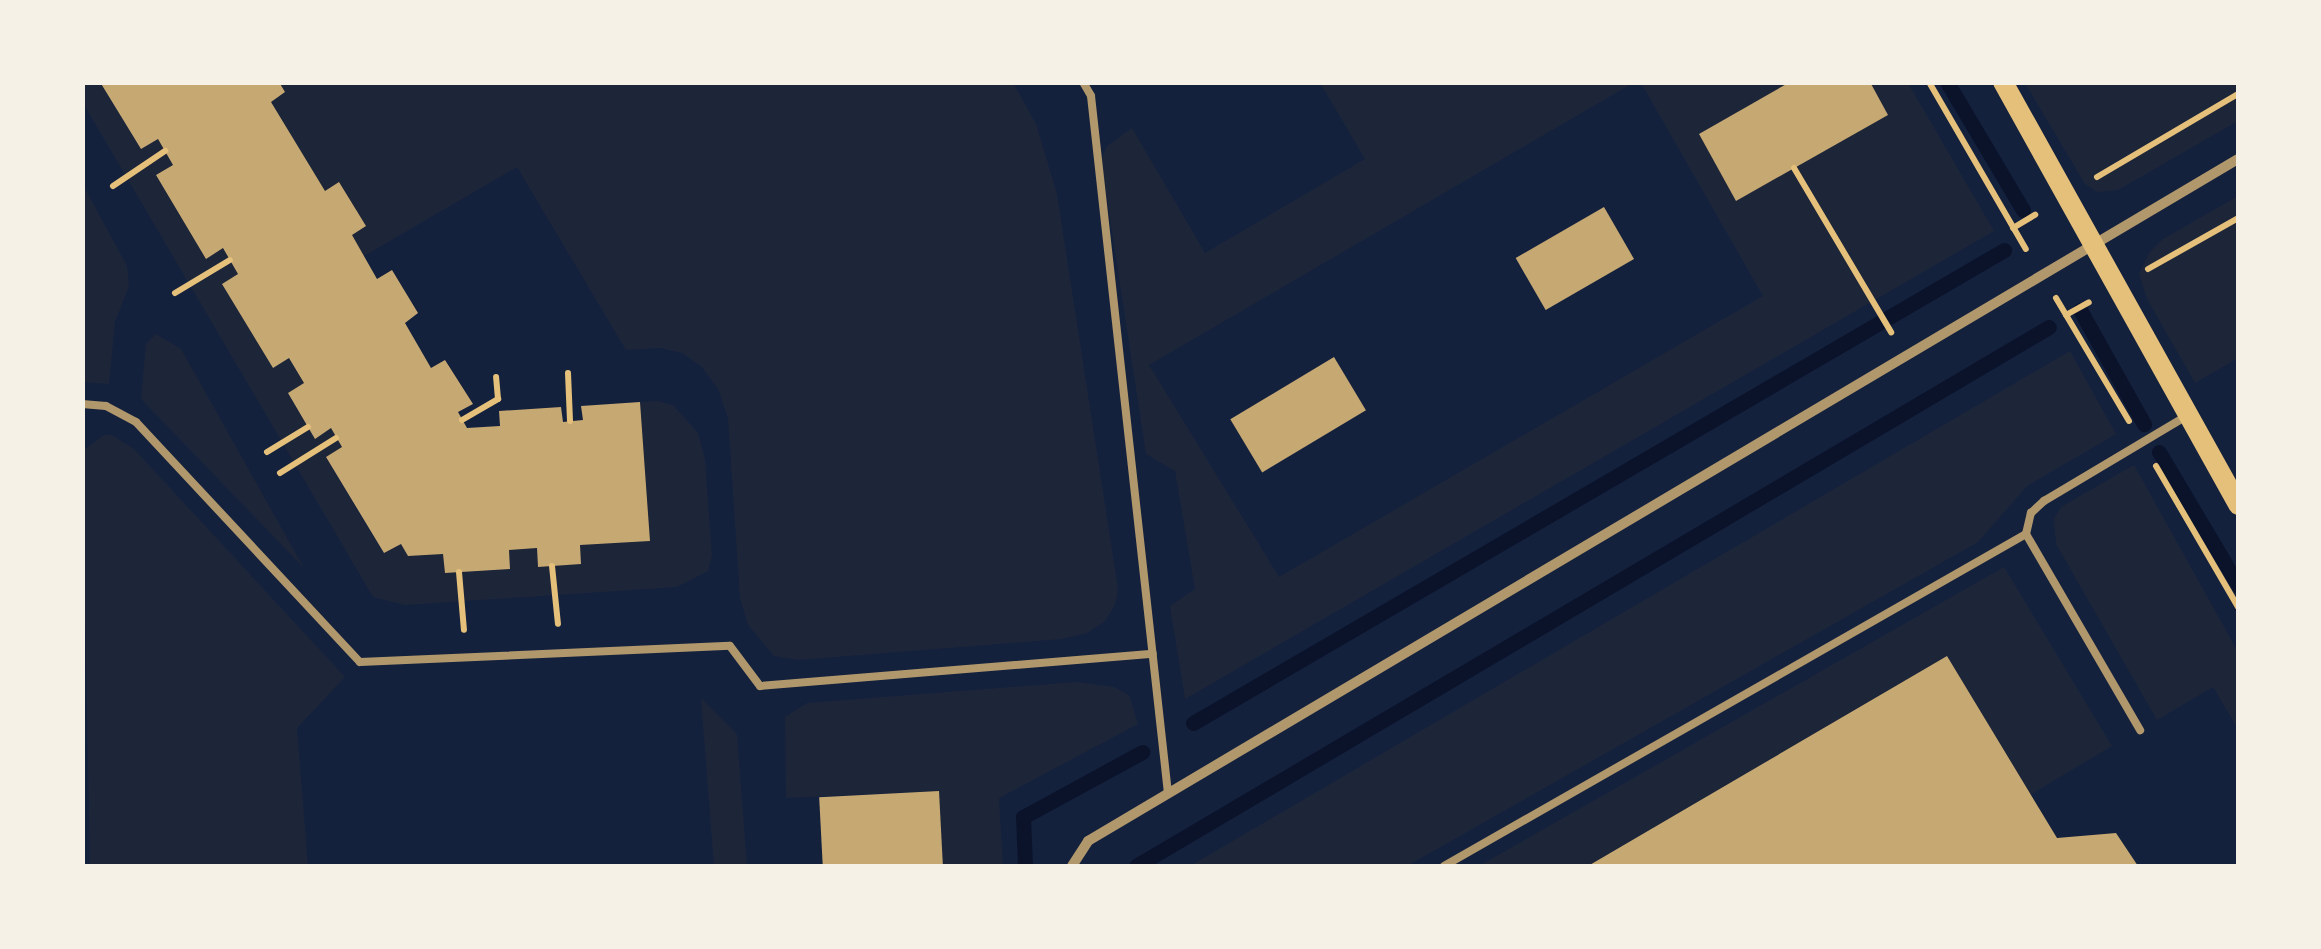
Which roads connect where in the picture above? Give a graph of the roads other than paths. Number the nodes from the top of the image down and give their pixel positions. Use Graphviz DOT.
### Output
graph roads {
  1 [pos="1083,82"];
  2 [pos="2004,82"];
  3 [pos="2238,159"];
  4 [pos="2095,242"];
  5 [pos="82,404"];
  6 [pos="2189,415"];
  7 [pos="2238,505"];
  8 [pos="2026,534"];
  9 [pos="1154,654"];
  10 [pos="2140,730"];
  11 [pos="1168,794"];
  12 [pos="1072,866"];
  13 [pos="1444,866"];
  1 -- 9 [label="lane"];
  2 -- 4 [label="main road"];
  3 -- 4 [label="street"];
  4 -- 6 [label="main road"];
  4 -- 11 [label="street"];
  5 -- 9 [label="lane"];
  6 -- 7 [label="main road"];
  6 -- 8 [label="lane"];
  8 -- 10 [label="lane"];
  8 -- 13 [label="lane"];
  9 -- 11 [label="lane"];
  11 -- 12 [label="street"];
}
